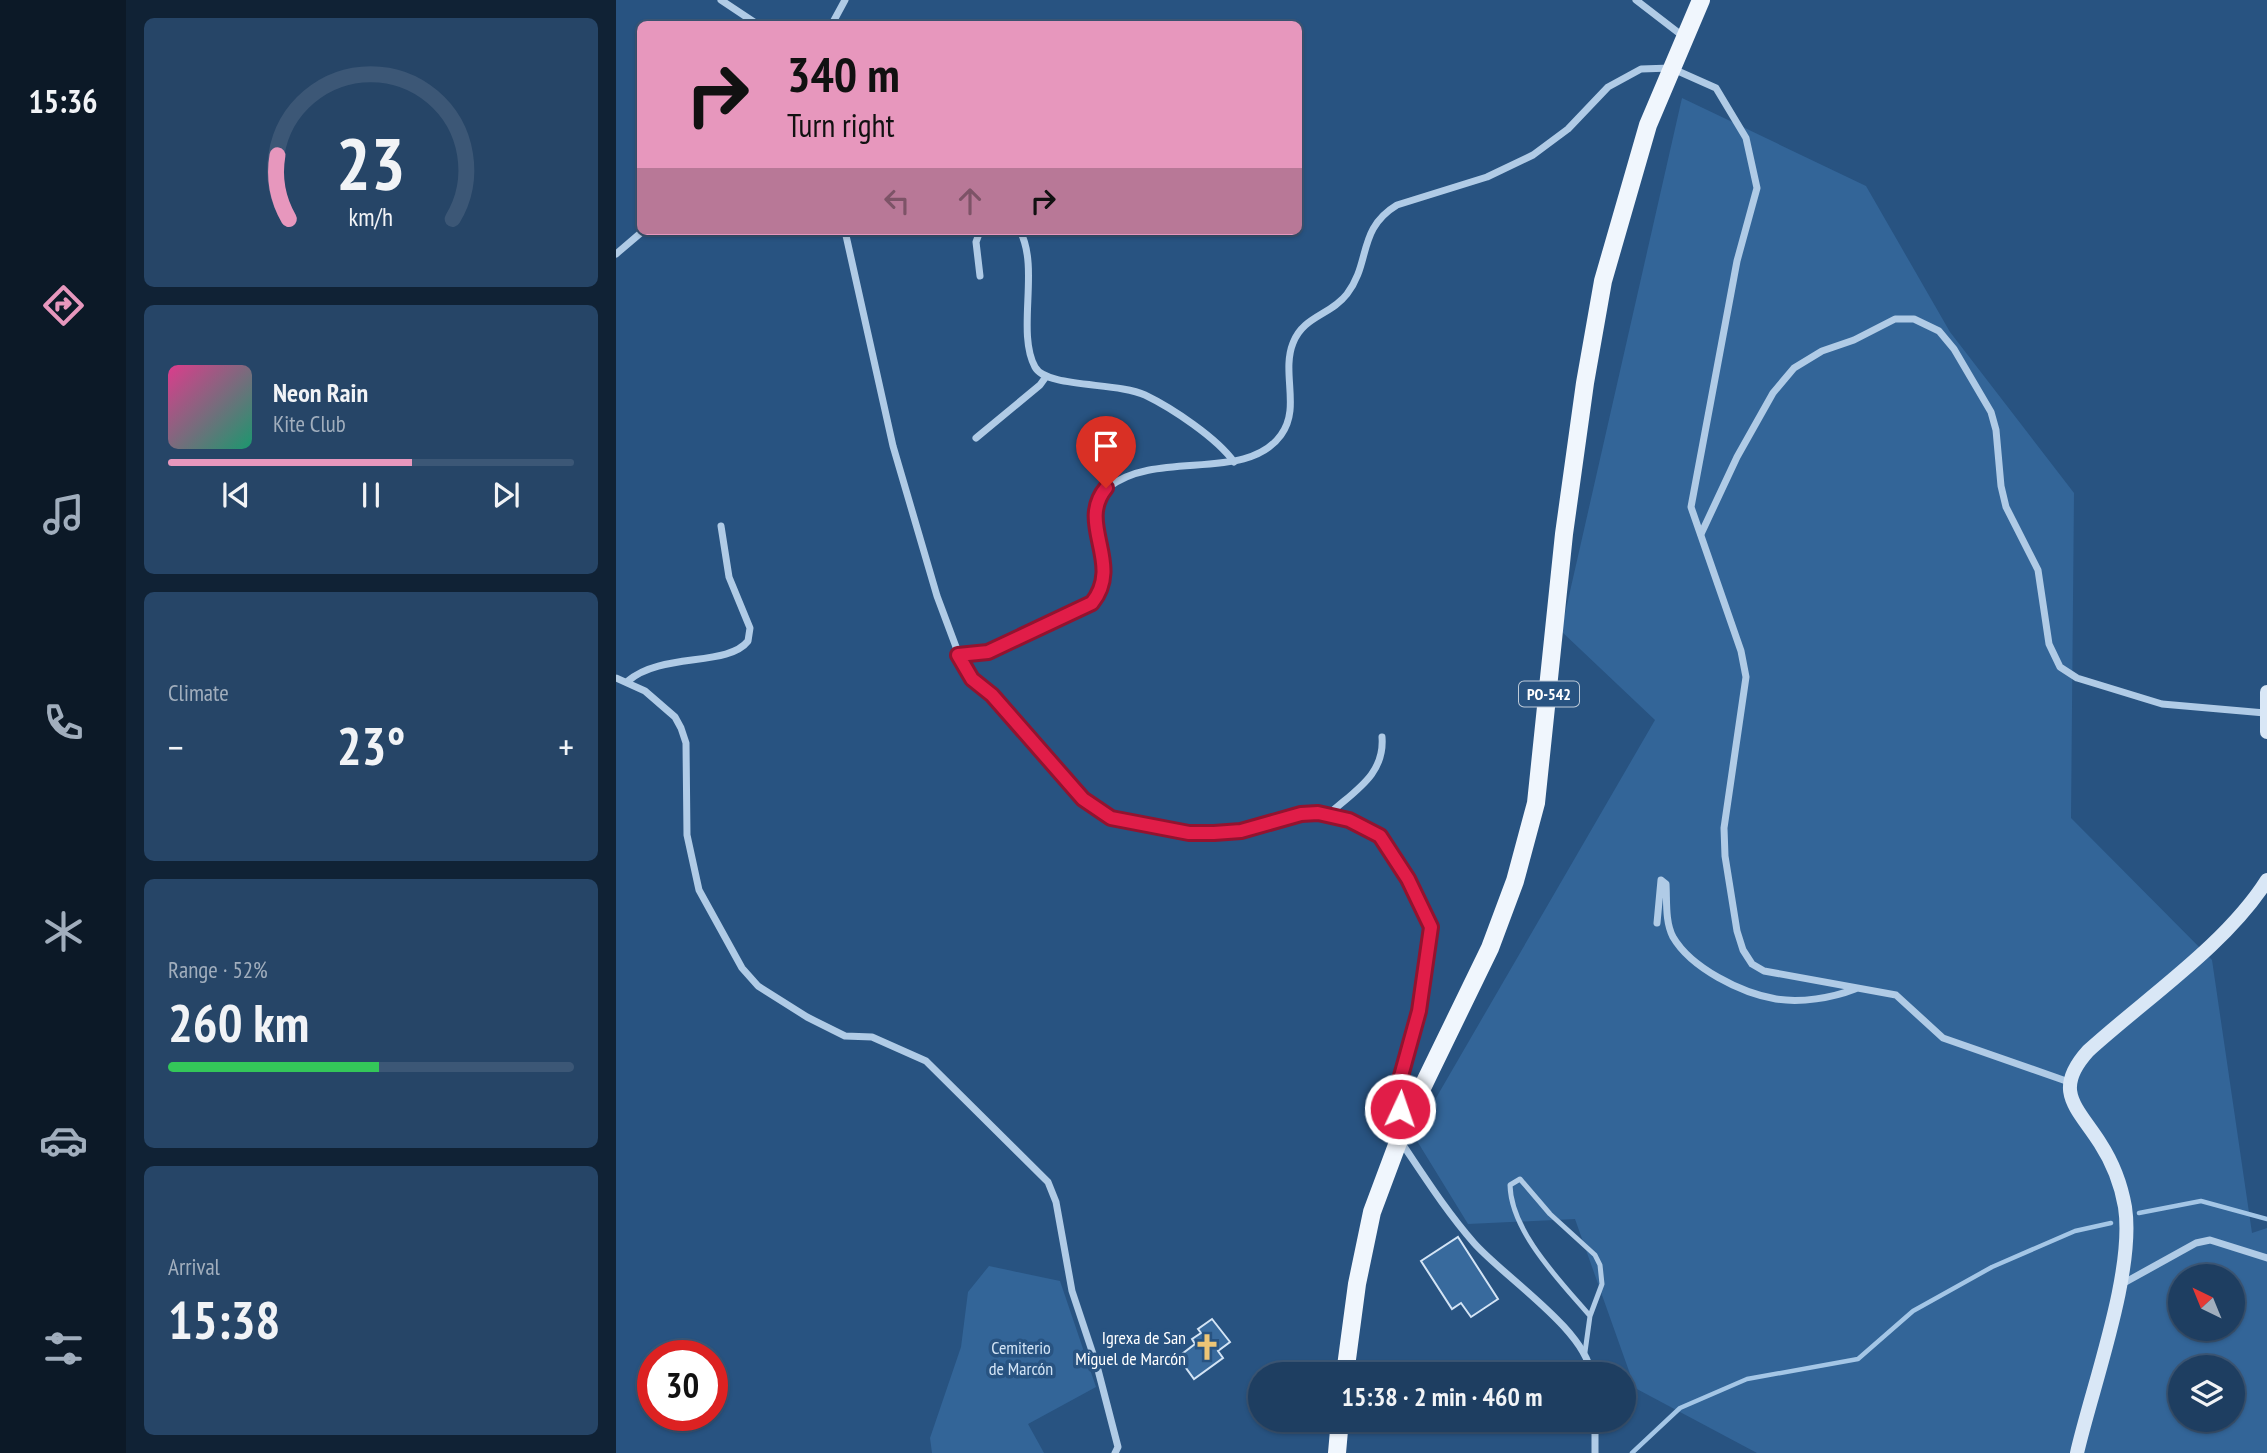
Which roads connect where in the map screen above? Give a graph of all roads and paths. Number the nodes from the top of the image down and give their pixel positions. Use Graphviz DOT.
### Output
graph roads {
  1 [pos="721,0"];
  2 [pos="845,0"];
  3 [pos="1636,0"];
  4 [pos="1701,0"];
  5 [pos="752,21"];
  6 [pos="834,21"];
  7 [pos="1684,37"];
  8 [pos="1671,68"];
  9 [pos="638,235"];
  10 [pos="846,235"];
  11 [pos="979,235"];
  12 [pos="1022,235"];
  13 [pos="616,254"];
  14 [pos="981,276"];
  15 [pos="1045,378"];
  16 [pos="975,438"];
  17 [pos="1234,462"];
  18 [pos="721,526"];
  19 [pos="1701,535"];
  20 [pos="958,655"];
  21 [pos="616,678"];
  22 [pos="628,681"];
  23 [pos="2267,692"];
  24 [pos="2265,713"];
  25 [pos="2267,732"];
  26 [pos="1382,737"];
  27 [pos="1329,814"];
  28 [pos="2267,880"];
  29 [pos="1657,923"];
  30 [pos="1856,989"];
  31 [pos="2069,1082"];
  32 [pos="1406,1121"];
  33 [pos="1399,1139"];
  34 [pos="2267,1258"];
  35 [pos="2119,1286"];
  36 [pos="1590,1316"];
  37 [pos="1585,1352"];
  38 [pos="1347,1362"];
  39 [pos="1588,1362"];
  40 [pos="1339,1432"];
  41 [pos="1595,1432"];
  42 [pos="1115,1453"];
  43 [pos="1337,1453"];
  44 [pos="1595,1453"];
  45 [pos="2077,1453"];
  1 -- 5 [label="street"];
  2 -- 6 [label="street"];
  3 -- 7 [label="street"];
  4 -- 7 [label="main road, PO-542"];
  7 -- 8 [label="main road, PO-542"];
  8 -- 17 [label="street"];
  8 -- 19 [label="street"];
  8 -- 32 [label="main road, PO-542"];
  9 -- 13 [label="street"];
  10 -- 20 [label="street"];
  11 -- 14 [label="street"];
  12 -- 15 [label="street"];
  15 -- 16 [label="street"];
  15 -- 17 [label="street"];
  17 -- 20 [label="street"];
  18 -- 22 [label="street"];
  19 -- 24 [label="street"];
  19 -- 30 [label="street"];
  20 -- 27 [label="street"];
  21 -- 22 [label="street"];
  22 -- 42 [label="street"];
  23 -- 24 [label="street"];
  24 -- 25 [label="street"];
  26 -- 27 [label="street"];
  27 -- 32 [label="street"];
  28 -- 31 [label="street"];
  29 -- 30 [label="street"];
  30 -- 31 [label="street"];
  31 -- 35 [label="street"];
  32 -- 33 [label="main road, PO-542"];
  33 -- 37 [label="street"];
  33 -- 38 [label="main road, PO-542"];
  34 -- 35 [label="street"];
  35 -- 45 [label="street"];
  36 -- 36 [label="lane"];
  36 -- 37 [label="lane"];
  37 -- 39 [label="street"];
  40 -- 43 [label="main road"];
  41 -- 44 [label="street"];
}
